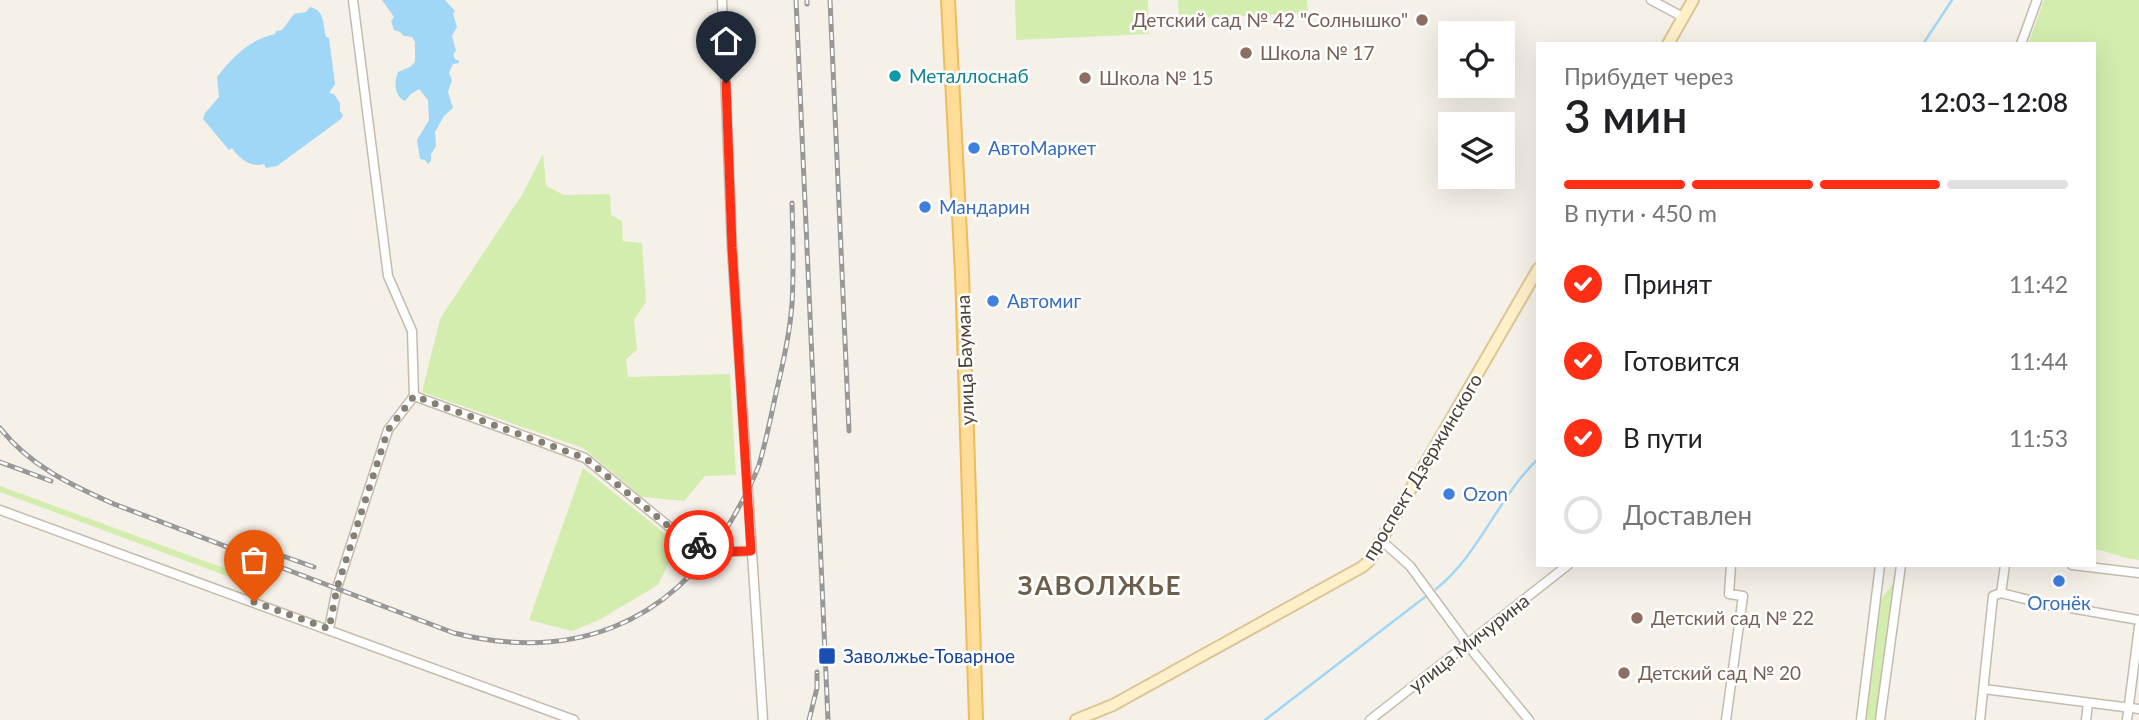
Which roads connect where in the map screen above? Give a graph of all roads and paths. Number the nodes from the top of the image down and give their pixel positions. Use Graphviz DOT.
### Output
graph roads {
  1 [pos="353,0"];
  2 [pos="722,0"];
  3 [pos="948,0"];
  4 [pos="1651,0"];
  5 [pos="1693,0"];
  6 [pos="2037,0"];
  7 [pos="1683,17"];
  8 [pos="1669,42"];
  9 [pos="2022,42"];
  10 [pos="1536,272"];
  11 [pos="414,396"];
  12 [pos="0,510"];
  13 [pos="1382,541"];
  14 [pos="751,551"];
  15 [pos="1565,567"];
  16 [pos="1731,567"];
  17 [pos="1880,567"];
  18 [pos="1900,567"];
  19 [pos="2005,567"];
  20 [pos="2089,567"];
  21 [pos="2139,573"];
  22 [pos="2001,593"];
  23 [pos="2053,606"];
  24 [pos="2071,608"];
  25 [pos="2139,620"];
  26 [pos="2139,627"];
  27 [pos="329,629"];
  28 [pos="1468,644"];
  29 [pos="1984,689"];
  30 [pos="2088,703"];
  31 [pos="2128,708"];
  32 [pos="2139,709"];
  33 [pos="1374,719"];
  34 [pos="575,720"];
  35 [pos="762,720"];
  36 [pos="976,720"];
  37 [pos="1076,720"];
  38 [pos="1529,720"];
  39 [pos="1726,720"];
  40 [pos="1861,720"];
  41 [pos="1880,720"];
  42 [pos="1980,720"];
  43 [pos="2086,720"];
  44 [pos="2127,720"];
  1 -- 11 [label="street"];
  2 -- 14 [label="street"];
  3 -- 36 [label="main road, улица Баумана"];
  4 -- 7 [label="street"];
  5 -- 7 [label="street"];
  6 -- 9 [label="street"];
  7 -- 8 [label="street"];
  10 -- 13 [label="street, проспект Дзержинского"];
  11 -- 14 [label="street"];
  11 -- 27 [label="street"];
  12 -- 27 [label="street"];
  13 -- 28 [label="street"];
  13 -- 37 [label="street, проспект Дзержинского"];
  14 -- 35 [label="street"];
  15 -- 28 [label="street, улица Мичурина"];
  16 -- 39 [label="street"];
  17 -- 40 [label="street"];
  18 -- 41 [label="street"];
  19 -- 22 [label="street"];
  20 -- 21 [label="street"];
  22 -- 23 [label="street"];
  22 -- 29 [label="street"];
  24 -- 25 [label="street"];
  26 -- 31 [label="street"];
  27 -- 34 [label="street"];
  28 -- 33 [label="street, улица Мичурина"];
  28 -- 38 [label="street"];
  29 -- 30 [label="street"];
  29 -- 42 [label="street"];
  30 -- 31 [label="street"];
  30 -- 43 [label="street"];
  31 -- 32 [label="street"];
  31 -- 44 [label="street"];
}
